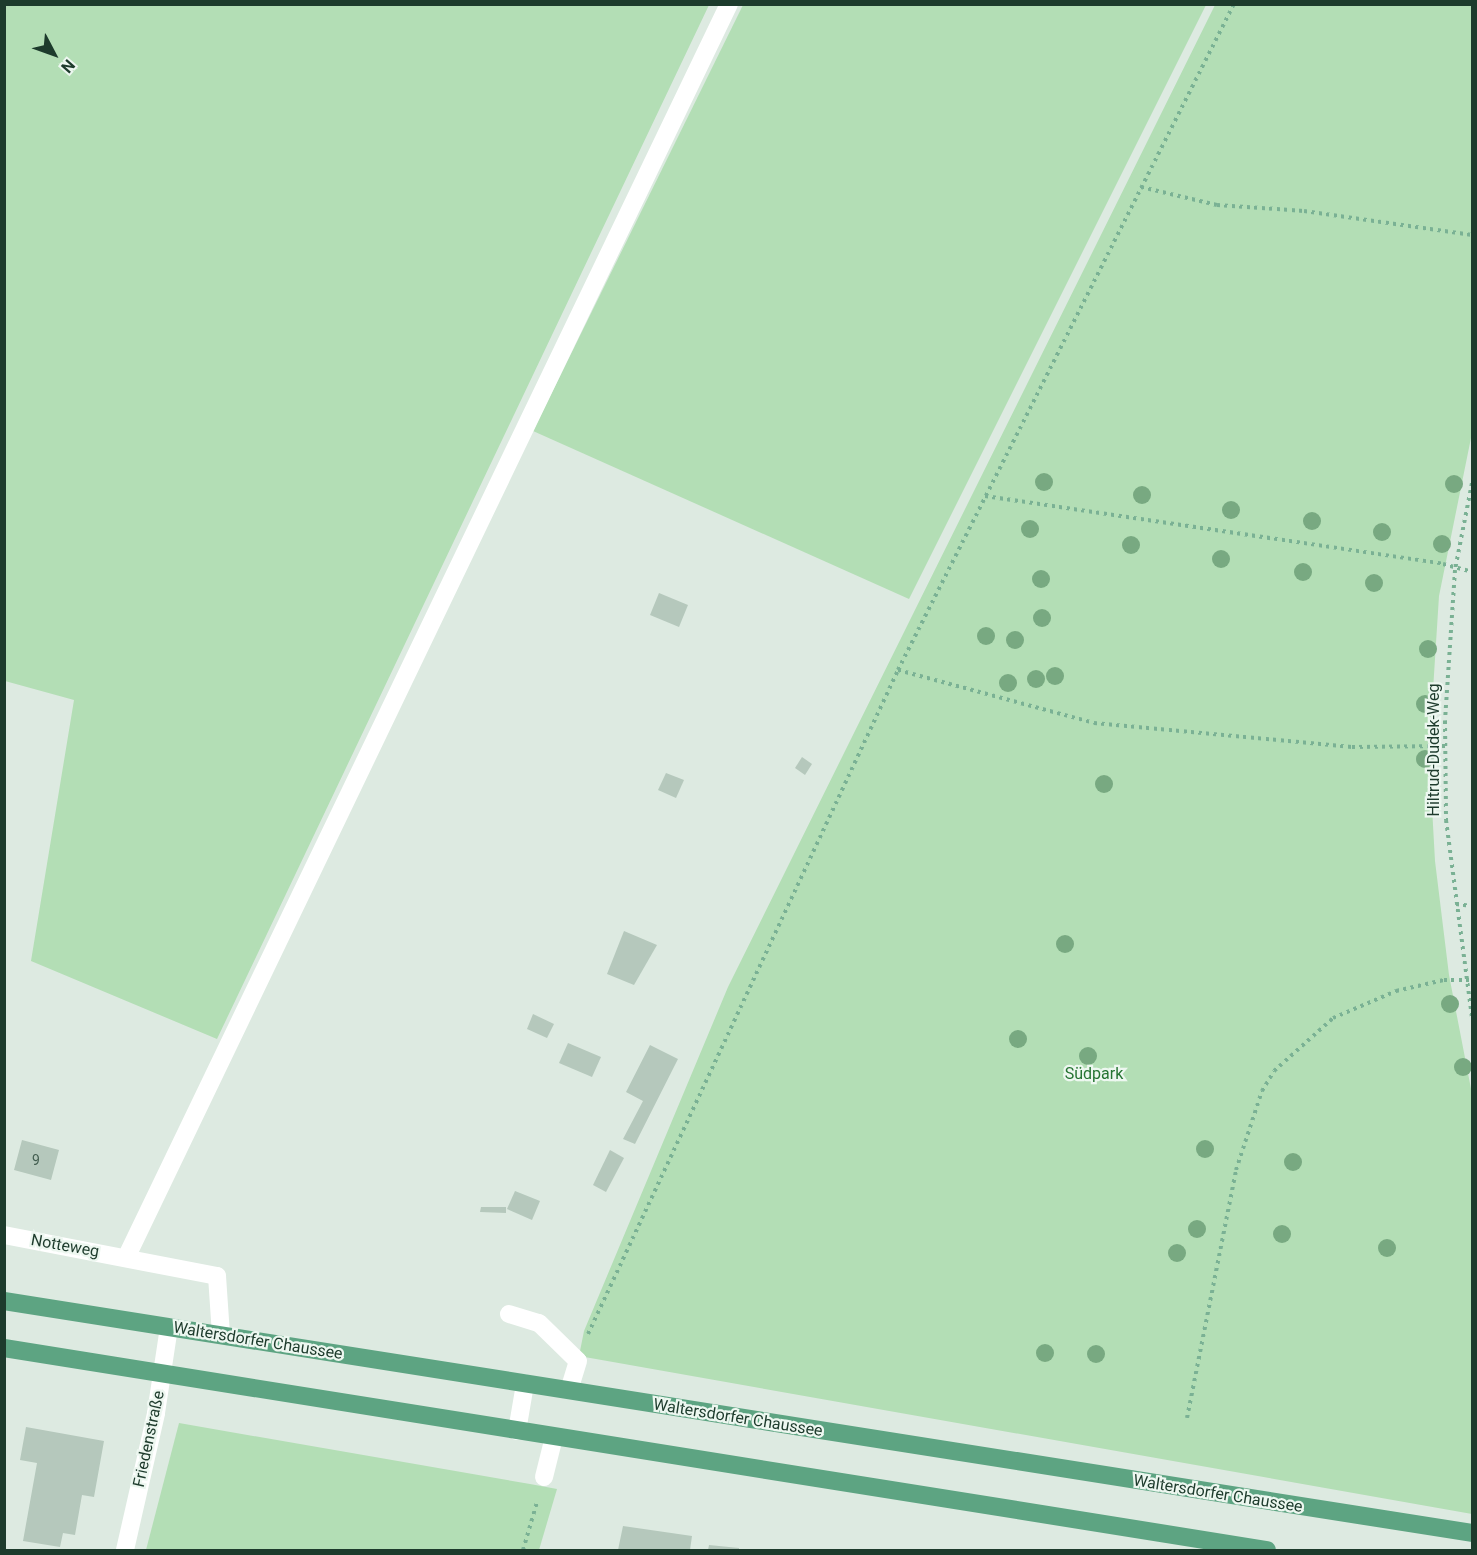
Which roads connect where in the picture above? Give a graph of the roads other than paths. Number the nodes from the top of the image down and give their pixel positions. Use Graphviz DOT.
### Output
graph roads {
  1 [pos="729,4"];
  2 [pos="4,1235"];
  3 [pos="126,1258"];
  4 [pos="4,1301"];
  5 [pos="509,1314"];
  6 [pos="169,1327"];
  7 [pos="221,1335"];
  8 [pos="4,1348"];
  9 [pos="163,1374"];
  10 [pos="525,1384"];
  11 [pos="569,1390"];
  12 [pos="518,1431"];
  13 [pos="554,1437"];
  14 [pos="544,1477"];
  15 [pos="1473,1533"];
  16 [pos="125,1551"];
  17 [pos="1267,1551"];
  1 -- 3 [label="street"];
  2 -- 3 [label="street, Notteweg"];
  3 -- 7 [label="street, Notteweg"];
  4 -- 6 [label="main road, Waltersdorfer Chaussee"];
  5 -- 11 [label="street"];
  6 -- 7 [label="main road, Waltersdorfer Chaussee"];
  6 -- 9 [label="street, Friedenstraße"];
  7 -- 10 [label="main road, Waltersdorfer Chaussee"];
  8 -- 9 [label="main road"];
  9 -- 12 [label="main road"];
  9 -- 16 [label="street, Friedenstraße"];
  10 -- 11 [label="main road, Waltersdorfer Chaussee"];
  10 -- 12 [label="street"];
  11 -- 15 [label="main road, Waltersdorfer Chaussee"];
  12 -- 13 [label="main road"];
  13 -- 14 [label="street"];
  13 -- 17 [label="main road"];
}
